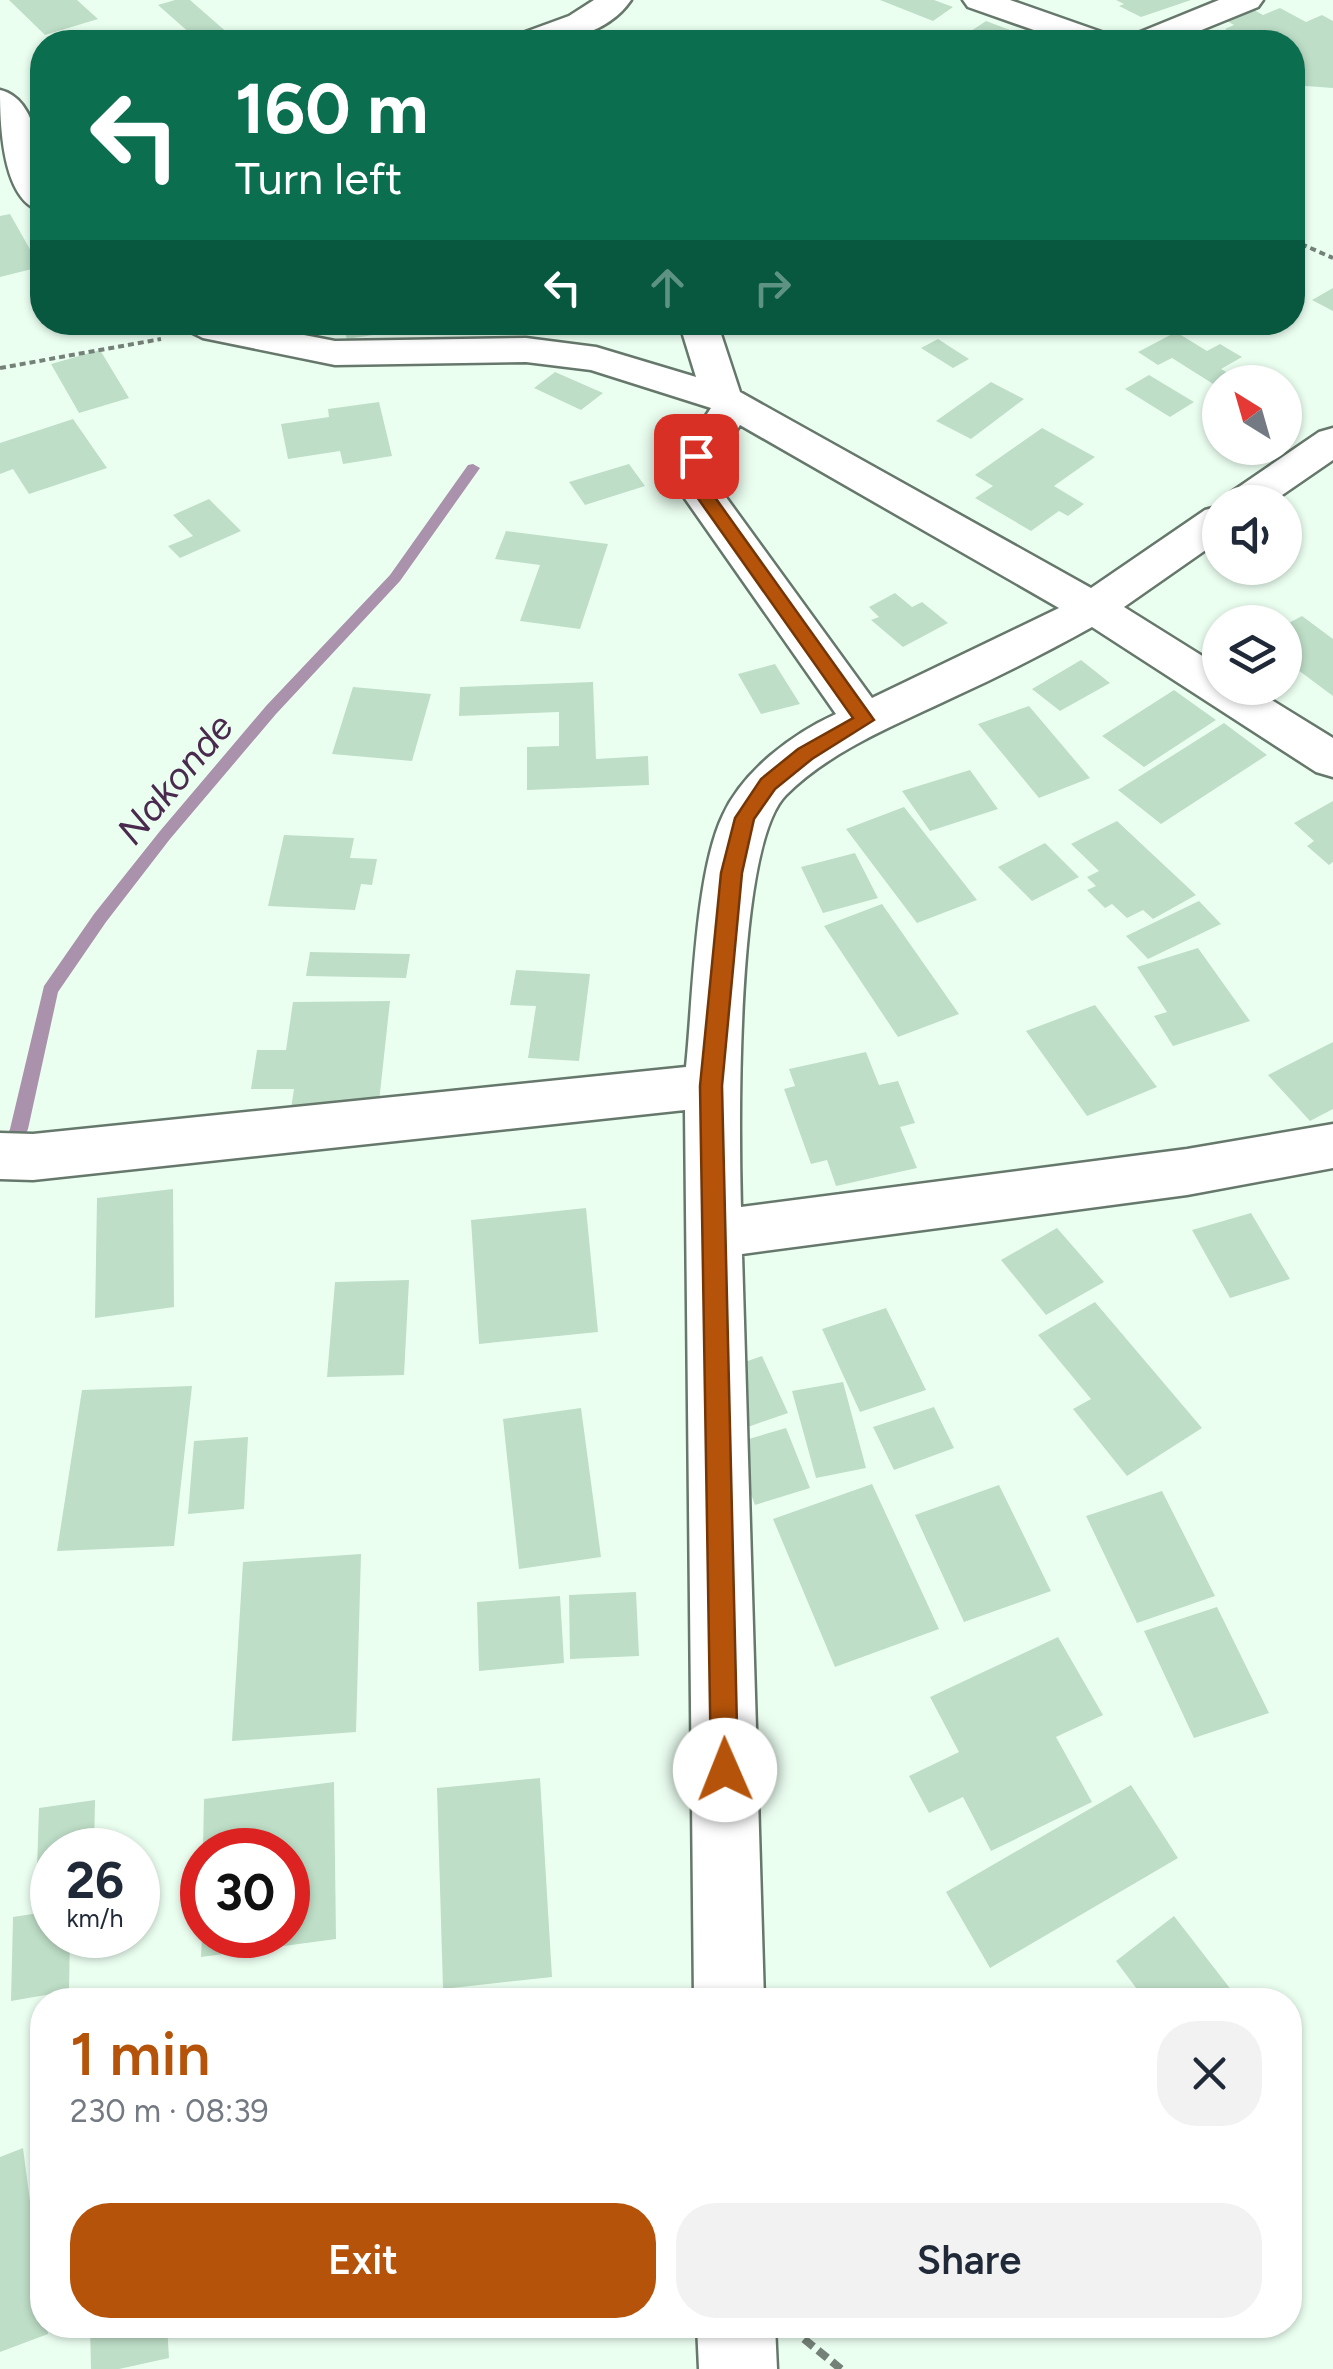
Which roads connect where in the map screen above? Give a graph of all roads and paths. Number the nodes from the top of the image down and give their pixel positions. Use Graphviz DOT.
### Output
graph roads {
  1 [pos="614,0"];
  2 [pos="978,0"];
  3 [pos="1247,0"];
  4 [pos="582,23"];
  5 [pos="562,30"];
  6 [pos="593,30"];
  7 [pos="1055,30"];
  8 [pos="1181,30"];
  9 [pos="0,100"];
  10 [pos="30,169"];
  11 [pos="30,197"];
  12 [pos="0,202"];
  13 [pos="1305,246"];
  14 [pos="1333,258"];
  15 [pos="164,335"];
  16 [pos="251,335"];
  17 [pos="703,335"];
  18 [pos="0,368"];
  19 [pos="728,401"];
  20 [pos="1333,441"];
  21 [pos="1270,485"];
  22 [pos="1202,532"];
  23 [pos="1093,608"];
  24 [pos="864,720"];
  25 [pos="1333,760"];
  26 [pos="711,1086"];
  27 [pos="1333,1146"];
  28 [pos="17,1156"];
  29 [pos="714,1234"];
  30 [pos="729,1988"];
  31 [pos="758,2343"];
  32 [pos="841,2369"];
  1 -- 4 [label="street"];
  2 -- 7 [label="street"];
  3 -- 8 [label="street"];
  4 -- 5 [label="street"];
  4 -- 6 [label="street"];
  9 -- 10 [label="street"];
  11 -- 12 [label="street"];
  13 -- 14 [label="path"];
  15 -- 18 [label="path"];
  16 -- 19 [label="street"];
  17 -- 19 [label="street"];
  19 -- 23 [label="street"];
  19 -- 24 [label="street"];
  20 -- 21 [label="street"];
  22 -- 23 [label="street"];
  23 -- 24 [label="street"];
  23 -- 25 [label="street"];
  24 -- 26 [label="street"];
  26 -- 28 [label="street"];
  26 -- 29 [label="street"];
  27 -- 29 [label="street"];
  29 -- 30 [label="street"];
  31 -- 32 [label="path"];
}
